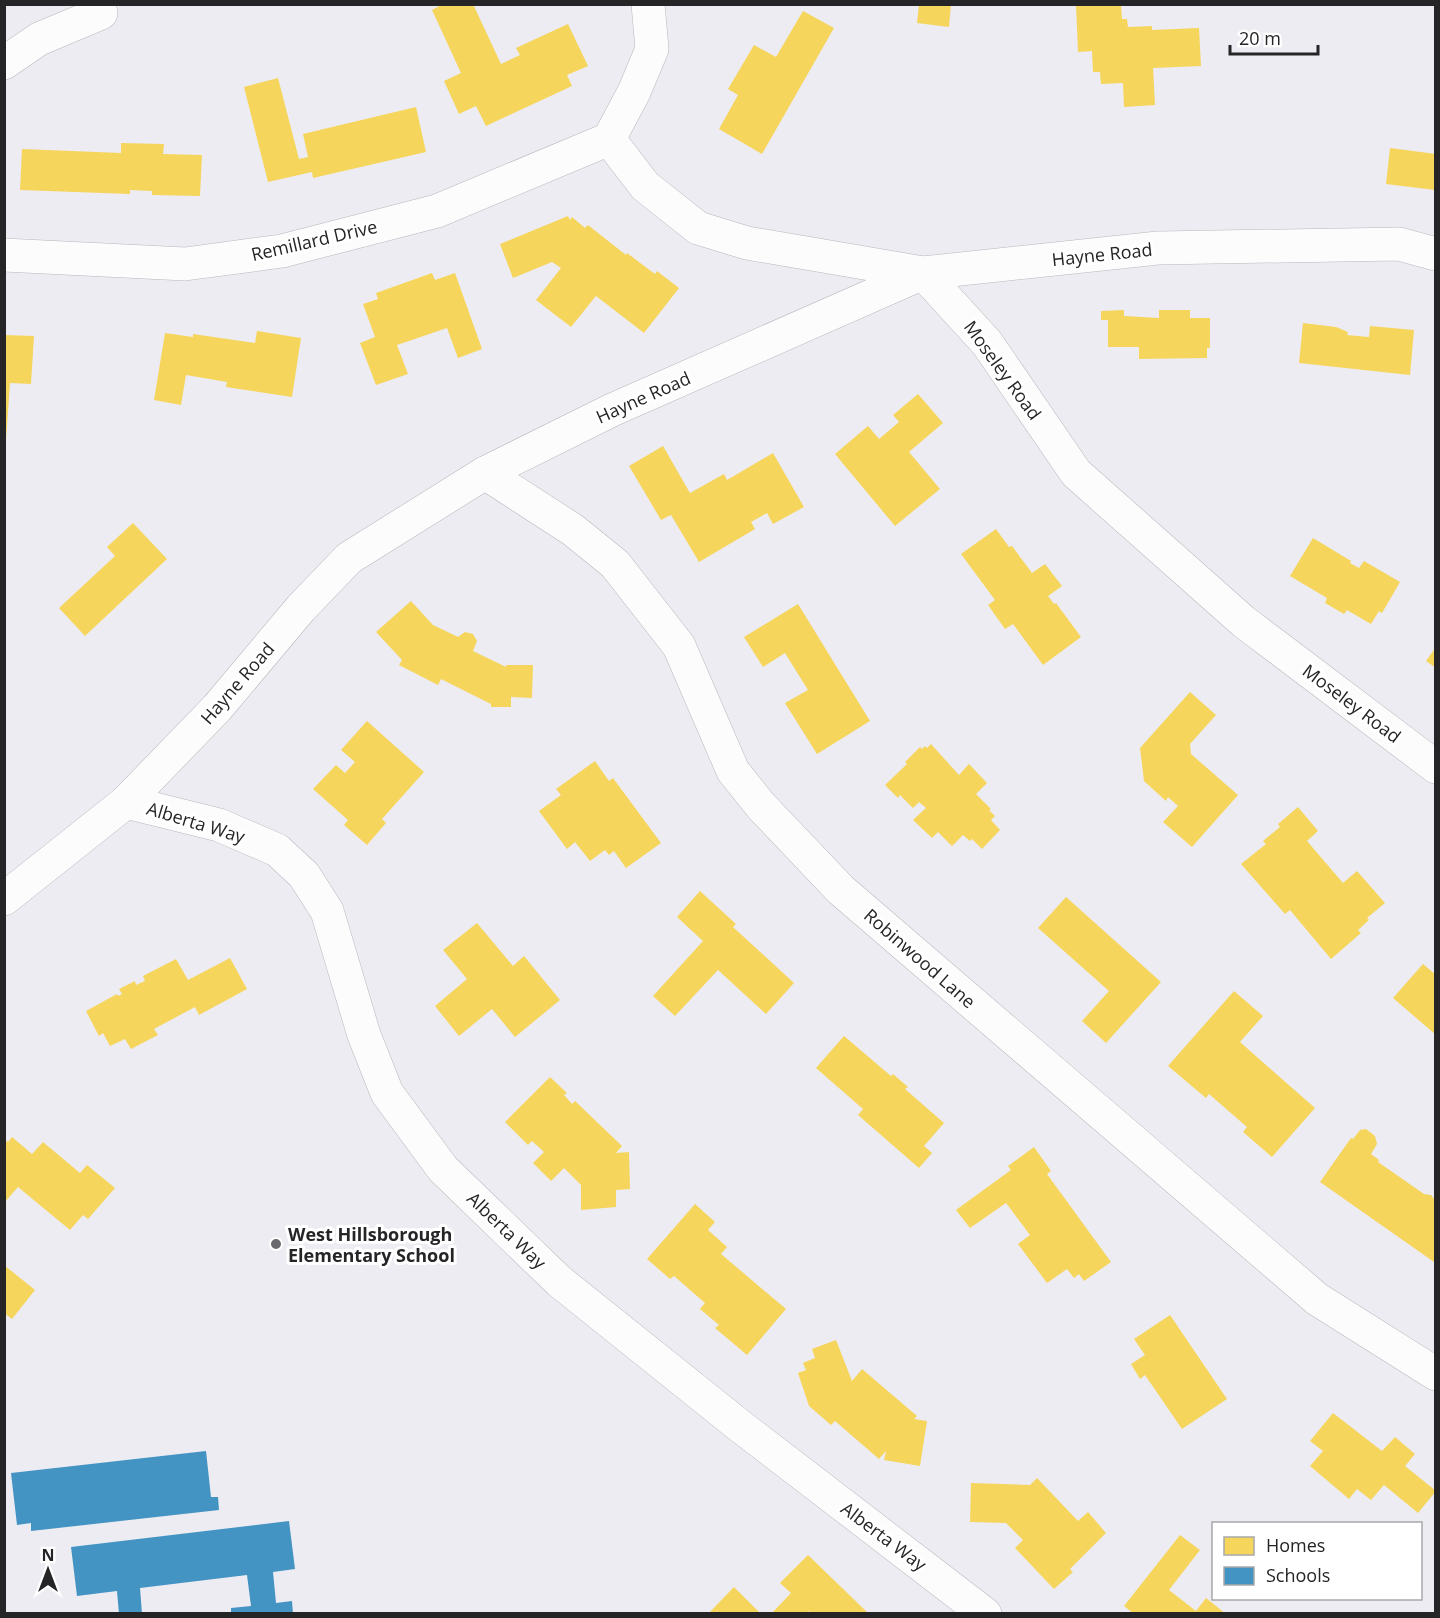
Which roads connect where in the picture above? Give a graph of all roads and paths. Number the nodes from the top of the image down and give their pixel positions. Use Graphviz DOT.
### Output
graph roads {
  1 [pos="648,4"];
  2 [pos="101,13"];
  3 [pos="4,63"];
  4 [pos="609,139"];
  5 [pos="1436,254"];
  6 [pos="4,255"];
  7 [pos="923,273"];
  8 [pos="485,473"];
  9 [pos="1436,767"];
  10 [pos="126,802"];
  11 [pos="4,899"];
  12 [pos="1436,1374"];
  13 [pos="985,1614"];
  1 -- 4 [label="street"];
  2 -- 3 [label="street"];
  4 -- 6 [label="street, Remillard Drive"];
  4 -- 7 [label="street"];
  5 -- 7 [label="street, Hayne Road"];
  7 -- 8 [label="street, Hayne Road"];
  7 -- 9 [label="street, Moseley Road"];
  8 -- 10 [label="street, Hayne Road"];
  8 -- 12 [label="street, Robinwood Lane"];
  10 -- 11 [label="street, Hayne Road"];
  10 -- 13 [label="street, Alberta Way"];
}
